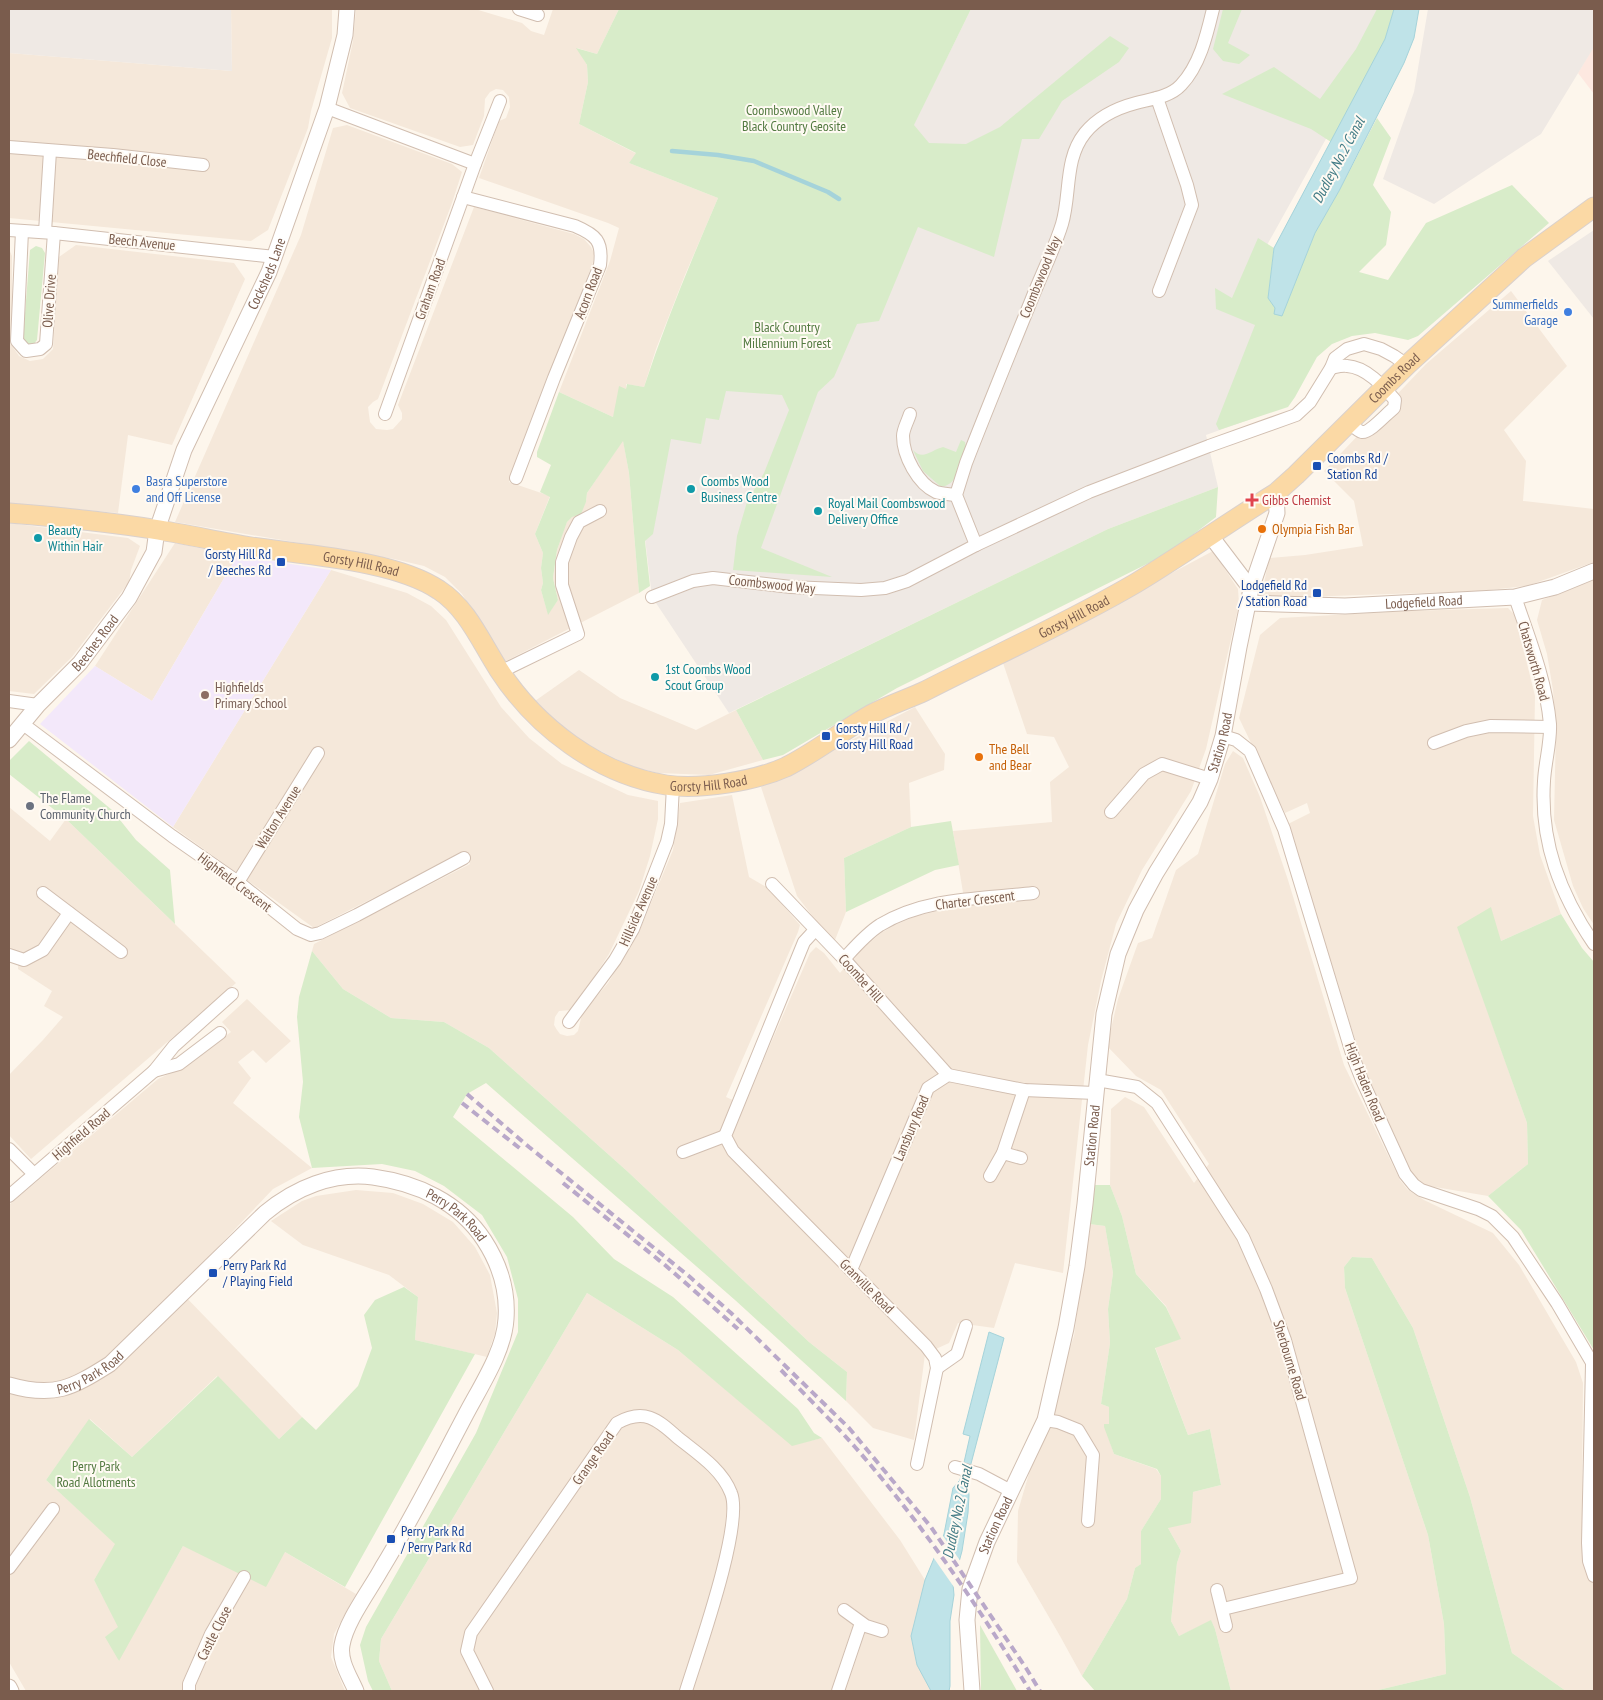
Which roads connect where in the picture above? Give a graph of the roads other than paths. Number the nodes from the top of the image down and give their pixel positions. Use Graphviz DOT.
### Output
graph roads {
  1 [pos="347,9"];
  2 [pos="519,9"];
  3 [pos="1213,9"];
  4 [pos="538,14"];
  5 [pos="1157,98"];
  6 [pos="500,102"];
  7 [pos="328,108"];
  8 [pos="9,147"];
  9 [pos="50,151"];
  10 [pos="475,164"];
  11 [pos="203,166"];
  12 [pos="464,197"];
  13 [pos="1594,207"];
  14 [pos="9,230"];
  15 [pos="22,231"];
  16 [pos="49,232"];
  17 [pos="275,257"];
  18 [pos="1159,291"];
  19 [pos="1407,365"];
  20 [pos="1331,368"];
  21 [pos="1384,388"];
  22 [pos="385,414"];
  23 [pos="910,414"];
  24 [pos="516,478"];
  25 [pos="1276,493"];
  26 [pos="956,495"];
  27 [pos="600,511"];
  28 [pos="9,513"];
  29 [pos="157,530"];
  30 [pos="1210,535"];
  31 [pos="976,545"];
  32 [pos="1594,571"];
  33 [pos="1250,596"];
  34 [pos="1514,596"];
  35 [pos="652,597"];
  36 [pos="500,672"];
  37 [pos="9,701"];
  38 [pos="38,705"];
  39 [pos="23,724"];
  40 [pos="1550,727"];
  41 [pos="1222,736"];
  42 [pos="9,740"];
  43 [pos="1434,743"];
  44 [pos="318,753"];
  45 [pos="1210,779"];
  46 [pos="673,786"];
  47 [pos="1111,812"];
  48 [pos="464,858"];
  49 [pos="238,882"];
  50 [pos="772,884"];
  51 [pos="43,893"];
  52 [pos="1033,893"];
  53 [pos="69,913"];
  54 [pos="815,930"];
  55 [pos="1594,944"];
  56 [pos="121,952"];
  57 [pos="9,955"];
  58 [pos="844,959"];
  59 [pos="232,994"];
  60 [pos="569,1022"];
  61 [pos="220,1033"];
  62 [pos="154,1071"];
  63 [pos="948,1075"];
  64 [pos="1096,1086"];
  65 [pos="1024,1090"];
  66 [pos="725,1136"];
  67 [pos="9,1149"];
  68 [pos="684,1152"];
  69 [pos="1003,1152"];
  70 [pos="1021,1158"];
  71 [pos="34,1174"];
  72 [pos="990,1176"];
  73 [pos="9,1196"];
  74 [pos="851,1270"];
  75 [pos="966,1326"];
  76 [pos="1593,1366"];
  77 [pos="937,1368"];
  78 [pos="9,1385"];
  79 [pos="1045,1420"];
  80 [pos="918,1464"];
  81 [pos="955,1467"];
  82 [pos="1011,1491"];
  83 [pos="53,1509"];
  84 [pos="1088,1520"];
  85 [pos="9,1568"];
  86 [pos="1594,1576"];
  87 [pos="244,1577"];
  88 [pos="1217,1590"];
  89 [pos="1223,1609"];
  90 [pos="844,1610"];
  91 [pos="861,1623"];
  92 [pos="1226,1626"];
  93 [pos="882,1631"];
  94 [pos="9,1687"];
  95 [pos="11,1691"];
  96 [pos="190,1691"];
  97 [pos="356,1691"];
  98 [pos="487,1691"];
  99 [pos="686,1691"];
  100 [pos="838,1691"];
  101 [pos="972,1691"];
  1 -- 7 [label="street, Cocksheds Lane"];
  2 -- 4 [label="street"];
  3 -- 5 [label="street, Coombswood Way"];
  5 -- 18 [label="street"];
  5 -- 26 [label="street, Coombswood Way"];
  6 -- 10 [label="street, Graham Road"];
  7 -- 10 [label="street"];
  7 -- 17 [label="street, Cocksheds Lane"];
  8 -- 9 [label="street, Beechfield Close"];
  9 -- 11 [label="street, Beechfield Close"];
  9 -- 16 [label="street"];
  10 -- 12 [label="street, Graham Road"];
  12 -- 22 [label="street, Graham Road"];
  12 -- 24 [label="street, Acorn Road"];
  13 -- 19 [label="main road, Coombs Road"];
  14 -- 15 [label="street, Beech Avenue"];
  15 -- 16 [label="street, Beech Avenue"];
  15 -- 16 [label="street, Olive Drive"];
  16 -- 17 [label="street, Beech Avenue"];
  17 -- 29 [label="street, Cocksheds Lane"];
  19 -- 20 [label="street, Coombswood Way"];
  19 -- 21 [label="main road, Coombs Road"];
  20 -- 21 [label="street"];
  20 -- 31 [label="street, Coombswood Way"];
  21 -- 25 [label="main road, Coombs Road"];
  23 -- 26 [label="street"];
  25 -- 30 [label="main road, Gorsty Hill Road"];
  25 -- 33 [label="street"];
  26 -- 31 [label="street"];
  27 -- 36 [label="street"];
  28 -- 29 [label="main road, Gorsty Hill Road"];
  29 -- 36 [label="main road, Gorsty Hill Road"];
  29 -- 38 [label="street, Beeches Road"];
  30 -- 33 [label="street"];
  30 -- 46 [label="main road, Gorsty Hill Road"];
  31 -- 35 [label="street, Coombswood Way"];
  32 -- 34 [label="street, Lodgefield Road"];
  33 -- 34 [label="street, Lodgefield Road"];
  33 -- 41 [label="street, Station Road"];
  34 -- 40 [label="street, Chatsworth Road"];
  36 -- 46 [label="main road, Gorsty Hill Road"];
  37 -- 38 [label="street"];
  38 -- 39 [label="street, Beeches Road"];
  39 -- 42 [label="street, Beeches Road"];
  39 -- 49 [label="street, Highfield Crescent"];
  40 -- 43 [label="street"];
  40 -- 55 [label="street, Chatsworth Road"];
  41 -- 45 [label="street, Station Road"];
  41 -- 76 [label="street, High Haden Road"];
  44 -- 49 [label="street, Walton Avenue"];
  45 -- 47 [label="street"];
  45 -- 64 [label="street, Station Road"];
  46 -- 60 [label="street, Hillside Avenue"];
  48 -- 49 [label="street, Highfield Crescent"];
  50 -- 54 [label="street, Coombe Hill"];
  51 -- 53 [label="street"];
  52 -- 58 [label="street, Charter Crescent"];
  53 -- 56 [label="street"];
  53 -- 57 [label="street"];
  54 -- 58 [label="street, Coombe Hill"];
  54 -- 66 [label="street"];
  58 -- 63 [label="street, Coombe Hill"];
  59 -- 62 [label="street"];
  61 -- 62 [label="street"];
  62 -- 71 [label="street, Highfield Road"];
  63 -- 65 [label="street"];
  63 -- 74 [label="street, Lansbury Road"];
  64 -- 65 [label="street"];
  64 -- 79 [label="street, Station Road"];
  64 -- 89 [label="street, Sherbourne Road"];
  65 -- 69 [label="street"];
  66 -- 68 [label="street"];
  66 -- 74 [label="street, Granville Road"];
  67 -- 71 [label="street"];
  69 -- 70 [label="street"];
  69 -- 72 [label="street"];
  71 -- 73 [label="street, Highfield Road"];
  74 -- 77 [label="street, Granville Road"];
  75 -- 77 [label="street"];
  76 -- 86 [label="street"];
  77 -- 80 [label="street"];
  78 -- 97 [label="street, Perry Park Road"];
  79 -- 82 [label="street, Station Road"];
  79 -- 84 [label="street"];
  81 -- 82 [label="street"];
  82 -- 101 [label="street, Station Road"];
  83 -- 85 [label="street"];
  87 -- 96 [label="street, Castle Close"];
  88 -- 89 [label="street"];
  89 -- 92 [label="street"];
  90 -- 91 [label="street"];
  91 -- 93 [label="street"];
  91 -- 100 [label="street"];
  94 -- 95 [label="street"];
  98 -- 99 [label="street, Grange Road"];
}
